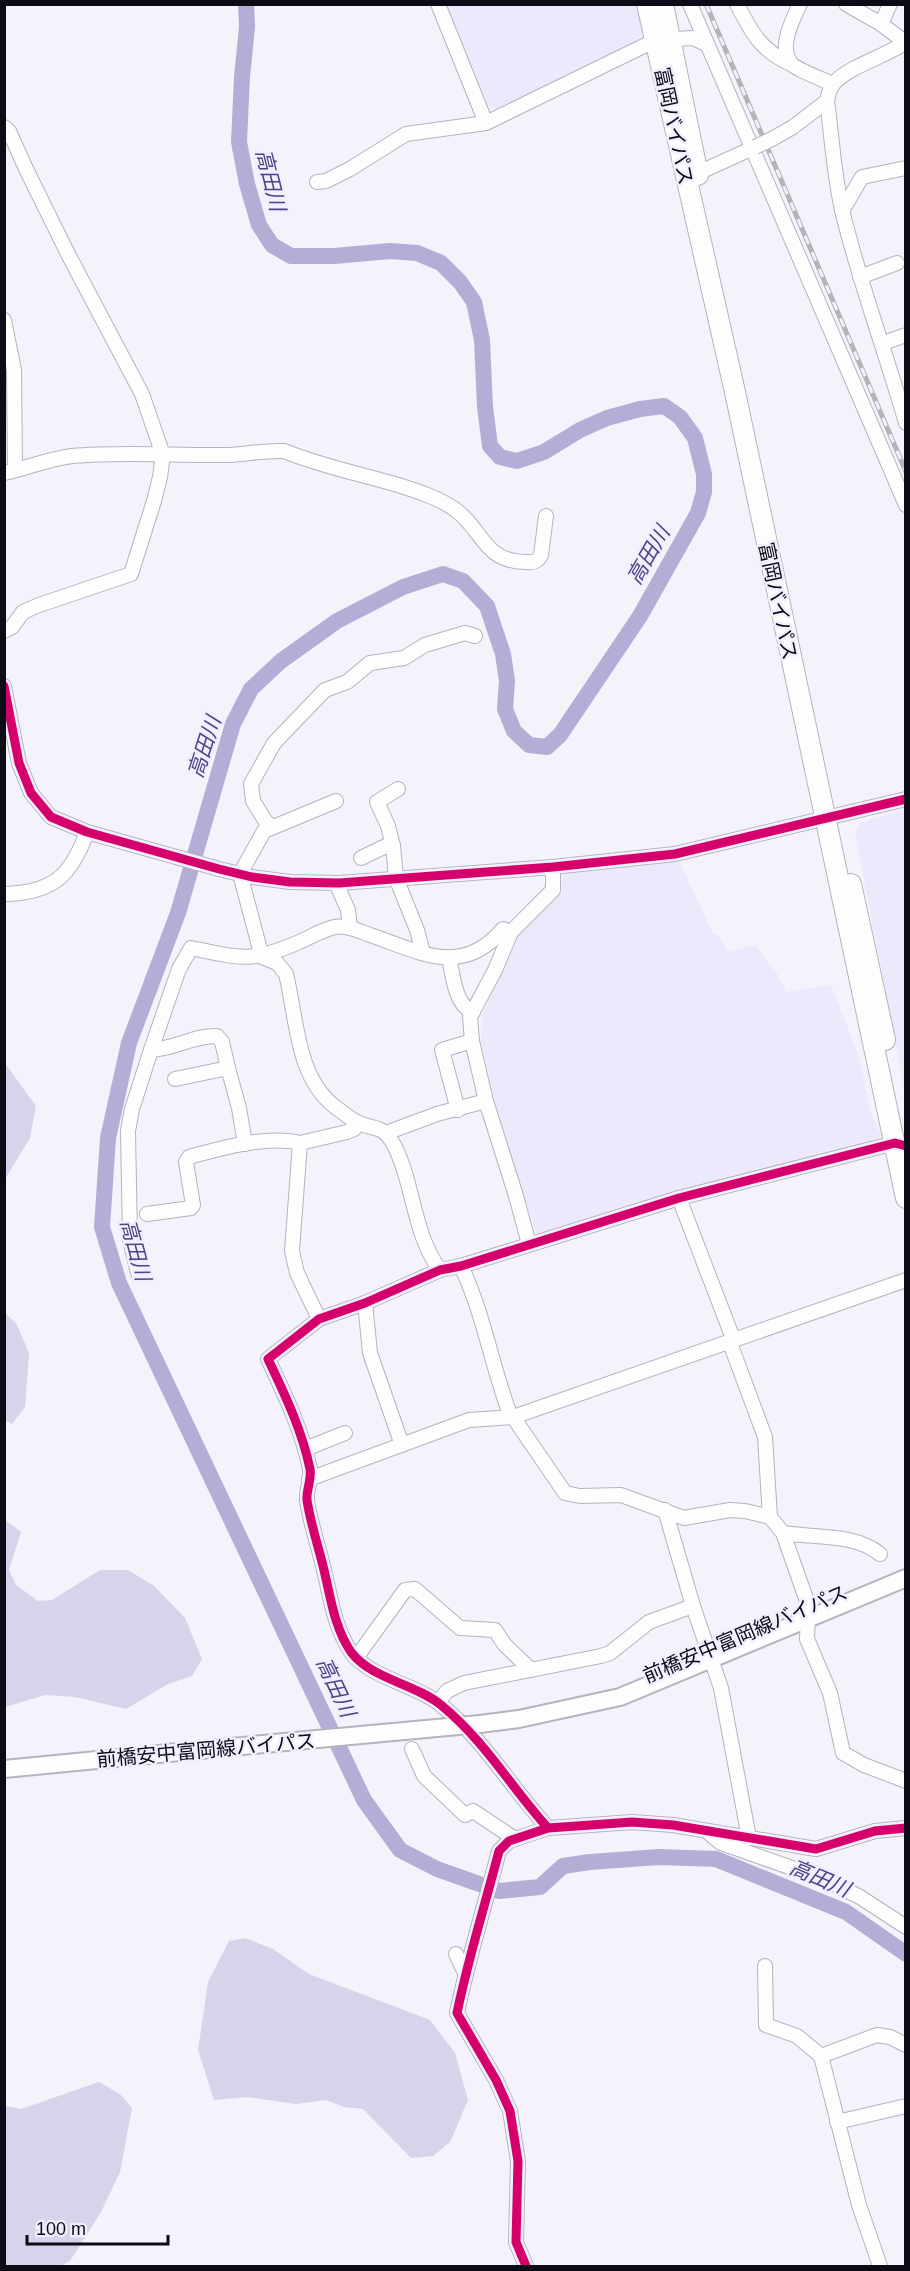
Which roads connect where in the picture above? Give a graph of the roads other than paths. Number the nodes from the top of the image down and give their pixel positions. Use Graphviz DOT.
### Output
graph roads {
  1 [pos="438,4"];
  2 [pos="647,4"];
  3 [pos="663,4"];
  4 [pos="690,4"];
  5 [pos="737,4"];
  6 [pos="800,4"];
  7 [pos="846,4"];
  8 [pos="890,4"];
  9 [pos="881,24"];
  10 [pos="664,40"];
  11 [pos="905,42"];
  12 [pos="706,44"];
  13 [pos="791,64"];
  14 [pos="832,84"];
  15 [pos="827,101"];
  16 [pos="486,123"];
  17 [pos="4,127"];
  18 [pos="753,148"];
  19 [pos="906,168"];
  20 [pos="698,173"];
  21 [pos="317,182"];
  22 [pos="842,212"];
  23 [pos="897,263"];
  24 [pos="860,277"];
  25 [pos="4,320"];
  26 [pos="906,336"];
  27 [pos="882,343"];
  28 [pos="905,417"];
  29 [pos="163,455"];
  30 [pos="10,472"];
  31 [pos="906,505"];
  32 [pos="546,516"];
  33 [pos="4,631"];
  34 [pos="475,636"];
  35 [pos="4,686"];
  36 [pos="398,789"];
  37 [pos="906,800"];
  38 [pos="336,801"];
  39 [pos="830,818"];
  40 [pos="273,827"];
  41 [pos="87,831"];
  42 [pos="393,846"];
  43 [pos="361,858"];
  44 [pos="553,867"];
  45 [pos="240,874"];
  46 [pos="396,878"];
  47 [pos="336,883"];
  48 [pos="4,894"];
  49 [pos="350,928"];
  50 [pos="511,932"];
  51 [pos="423,953"];
  52 [pos="262,957"];
  53 [pos="449,958"];
  54 [pos="473,1012"];
  55 [pos="472,1041"];
  56 [pos="151,1050"];
  57 [pos="228,1068"];
  58 [pos="175,1080"];
  59 [pos="486,1101"];
  60 [pos="458,1110"];
  61 [pos="358,1123"];
  62 [pos="386,1133"];
  63 [pos="300,1143"];
  64 [pos="902,1143"];
  65 [pos="245,1144"];
  66 [pos="679,1198"];
  67 [pos="906,1198"];
  68 [pos="147,1214"];
  69 [pos="529,1244"];
  70 [pos="461,1266"];
  71 [pos="440,1270"];
  72 [pos="138,1273"];
  73 [pos="906,1280"];
  74 [pos="365,1303"];
  75 [pos="319,1319"];
  76 [pos="732,1342"];
  77 [pos="512,1417"];
  78 [pos="345,1433"];
  79 [pos="402,1445"];
  80 [pos="305,1449"];
  81 [pos="309,1479"];
  82 [pos="664,1510"];
  83 [pos="770,1517"];
  84 [pos="783,1533"];
  85 [pos="880,1554"];
  86 [pos="906,1567"];
  87 [pos="906,1578"];
  88 [pos="693,1606"];
  89 [pos="808,1612"];
  90 [pos="709,1655"];
  91 [pos="356,1658"];
  92 [pos="531,1670"];
  93 [pos="438,1702"];
  94 [pos="412,1749"];
  95 [pos="4,1769"];
  96 [pos="906,1781"];
  97 [pos="548,1828"];
  98 [pos="906,1828"];
  99 [pos="707,1831"];
  100 [pos="749,1838"];
  101 [pos="515,1839"];
  102 [pos="906,1928"];
  103 [pos="456,1954"];
  104 [pos="765,1966"];
  105 [pos="465,1973"];
  106 [pos="906,2044"];
  107 [pos="821,2055"];
  108 [pos="906,2106"];
  109 [pos="837,2122"];
  110 [pos="526,2266"];
  111 [pos="880,2266"];
  1 -- 16 [label="street"];
  2 -- 10 [label="highway, 富岡バイパス"];
  3 -- 10 [label="highway, 富岡バイパス"];
  4 -- 12 [label="street"];
  5 -- 13 [label="street"];
  6 -- 13 [label="street"];
  7 -- 9 [label="street"];
  8 -- 9 [label="street"];
  9 -- 11 [label="street"];
  10 -- 12 [label="street"];
  10 -- 16 [label="street"];
  10 -- 20 [label="highway, 富岡バイパス"];
  10 -- 39 [label="highway, 富岡バイパス"];
  11 -- 14 [label="street"];
  12 -- 18 [label="street"];
  13 -- 14 [label="street"];
  14 -- 15 [label="street"];
  15 -- 18 [label="street, bridge"];
  15 -- 22 [label="street"];
  16 -- 21 [label="street"];
  17 -- 29 [label="street"];
  18 -- 20 [label="street"];
  18 -- 31 [label="street"];
  19 -- 22 [label="street"];
  20 -- 39 [label="highway, 富岡バイパス"];
  22 -- 24 [label="street"];
  23 -- 24 [label="street"];
  24 -- 27 [label="street"];
  25 -- 30 [label="street"];
  26 -- 27 [label="street"];
  27 -- 28 [label="street"];
  29 -- 30 [label="street"];
  29 -- 32 [label="street"];
  29 -- 33 [label="street"];
  34 -- 40 [label="street"];
  35 -- 41 [label="street"];
  36 -- 42 [label="street"];
  37 -- 39 [label="street"];
  38 -- 40 [label="street"];
  39 -- 44 [label="street"];
  39 -- 64 [label="highway, 富岡バイパス"];
  40 -- 45 [label="street"];
  41 -- 45 [label="street"];
  41 -- 48 [label="street"];
  42 -- 43 [label="street"];
  42 -- 46 [label="street"];
  44 -- 46 [label="street"];
  44 -- 50 [label="street"];
  45 -- 47 [label="street"];
  45 -- 52 [label="street"];
  46 -- 47 [label="street"];
  46 -- 51 [label="street"];
  47 -- 49 [label="street"];
  49 -- 51 [label="street"];
  49 -- 52 [label="street"];
  50 -- 53 [label="street"];
  50 -- 54 [label="street"];
  51 -- 53 [label="street"];
  52 -- 56 [label="street"];
  52 -- 61 [label="street"];
  53 -- 54 [label="street"];
  54 -- 55 [label="street"];
  55 -- 59 [label="street"];
  55 -- 60 [label="street"];
  56 -- 57 [label="street"];
  56 -- 72 [label="street"];
  57 -- 58 [label="street"];
  57 -- 65 [label="street"];
  59 -- 60 [label="street"];
  59 -- 69 [label="street"];
  60 -- 62 [label="street"];
  61 -- 62 [label="street"];
  61 -- 63 [label="street"];
  62 -- 71 [label="street"];
  63 -- 65 [label="street"];
  63 -- 75 [label="street"];
  64 -- 66 [label="street"];
  64 -- 67 [label="highway, 富岡バイパス"];
  65 -- 68 [label="street"];
  66 -- 69 [label="street"];
  66 -- 76 [label="street"];
  69 -- 70 [label="street"];
  70 -- 71 [label="street"];
  70 -- 77 [label="street"];
  71 -- 74 [label="street"];
  73 -- 76 [label="street"];
  74 -- 75 [label="street"];
  74 -- 79 [label="street"];
  75 -- 80 [label="street"];
  76 -- 77 [label="street"];
  76 -- 83 [label="street"];
  77 -- 79 [label="street"];
  77 -- 82 [label="street"];
  78 -- 80 [label="street"];
  79 -- 81 [label="street"];
  80 -- 81 [label="street"];
  81 -- 91 [label="street"];
  82 -- 83 [label="street"];
  82 -- 88 [label="street"];
  83 -- 84 [label="street"];
  84 -- 85 [label="street"];
  84 -- 89 [label="street"];
  86 -- 89 [label="main road, 前橋安中富岡線バイパス"];
  87 -- 89 [label="main road, 前橋安中富岡線バイパス"];
  88 -- 90 [label="street"];
  88 -- 92 [label="street"];
  89 -- 90 [label="main road, 前橋安中富岡線バイパス"];
  89 -- 96 [label="street"];
  90 -- 95 [label="main road, 前橋安中富岡線バイパス, bridge"];
  90 -- 100 [label="street"];
  91 -- 92 [label="street"];
  91 -- 93 [label="street"];
  92 -- 93 [label="street"];
  93 -- 97 [label="street"];
  94 -- 101 [label="street"];
  97 -- 99 [label="street"];
  97 -- 101 [label="street"];
  98 -- 100 [label="street"];
  99 -- 100 [label="street"];
  99 -- 102 [label="street"];
  101 -- 105 [label="street"];
  103 -- 105 [label="street"];
  104 -- 107 [label="street"];
  105 -- 110 [label="street"];
  106 -- 107 [label="street"];
  107 -- 109 [label="street"];
  108 -- 109 [label="street"];
  109 -- 111 [label="street"];
}
